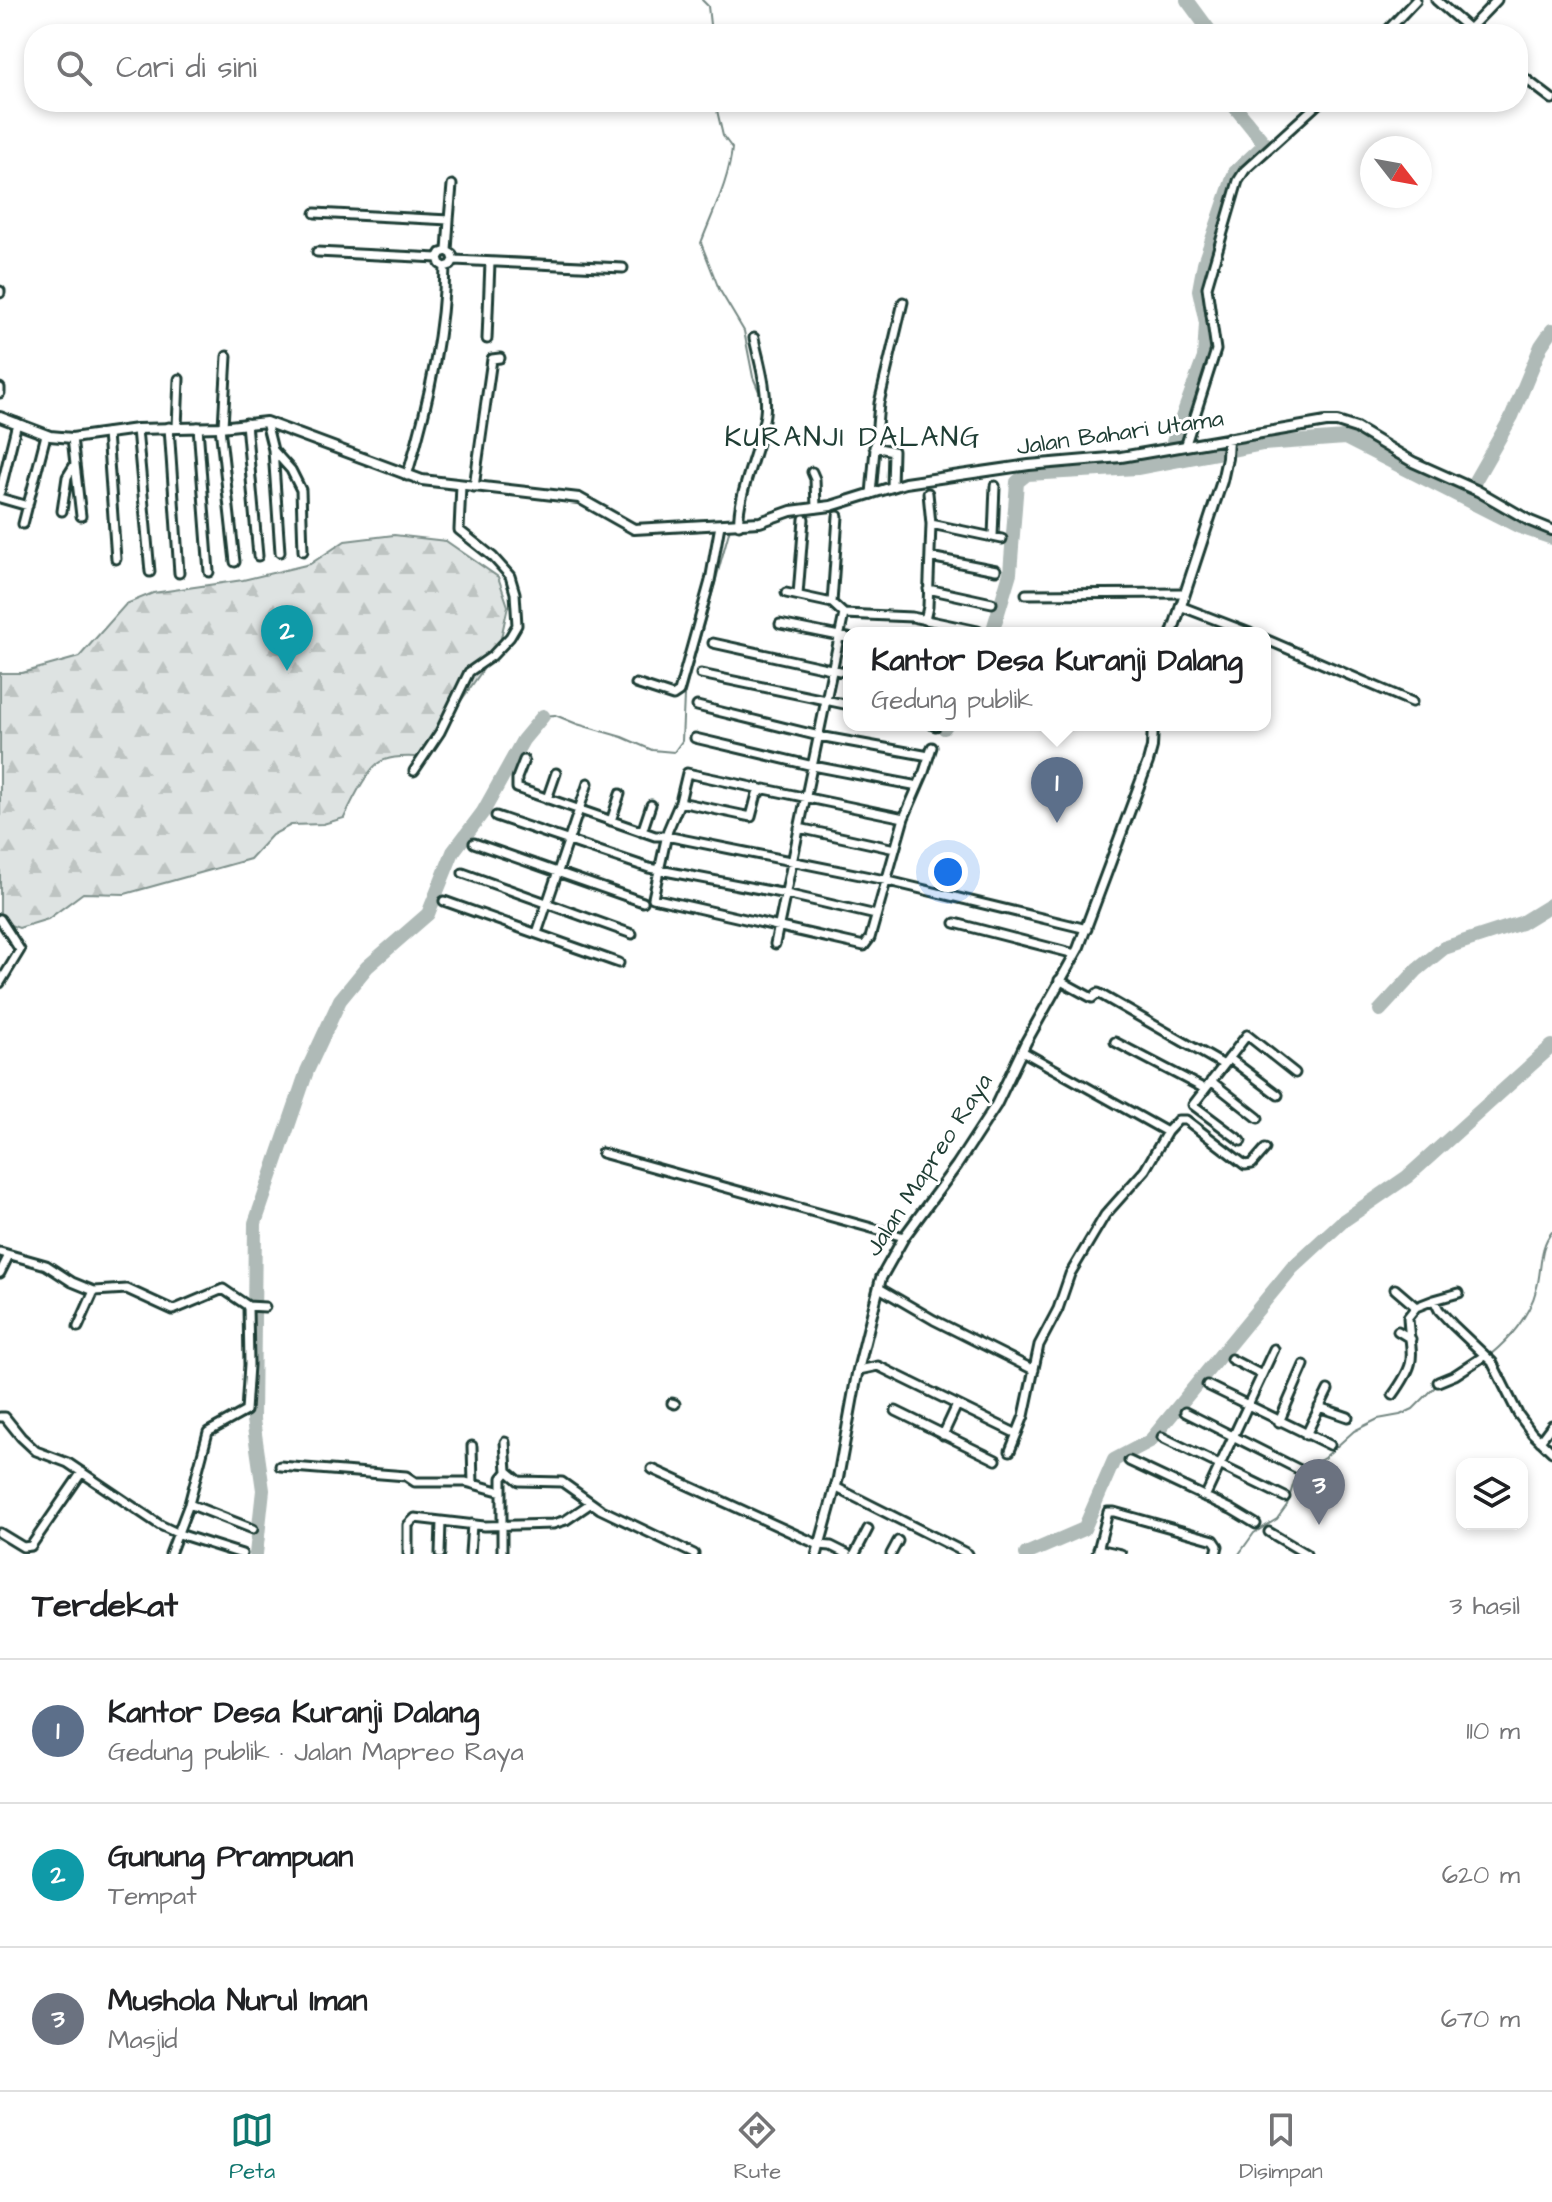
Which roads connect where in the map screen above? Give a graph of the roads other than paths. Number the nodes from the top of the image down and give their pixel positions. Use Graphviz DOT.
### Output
graph roads {
  1 [pos="1416,0"];
  2 [pos="1436,0"];
  3 [pos="1497,0"];
  4 [pos="1393,24"];
  5 [pos="1463,24"];
  6 [pos="1478,24"];
  7 [pos="1528,81"];
  8 [pos="1552,99"];
  9 [pos="1309,112"];
  10 [pos="452,185"];
  11 [pos="315,213"];
  12 [pos="449,220"];
  13 [pos="447,251"];
  14 [pos="317,252"];
  15 [pos="438,258"];
  16 [pos="454,260"];
  17 [pos="490,262"];
  18 [pos="445,267"];
  19 [pos="623,268"];
  20 [pos="903,302"];
  21 [pos="754,338"];
  22 [pos="487,339"];
  23 [pos="227,356"];
  24 [pos="500,358"];
  25 [pos="179,379"];
  26 [pos="0,417"];
  27 [pos="266,422"];
  28 [pos="17,423"];
  29 [pos="246,423"];
  30 [pos="173,427"];
  31 [pos="198,427"];
  32 [pos="222,427"];
  33 [pos="137,429"];
  34 [pos="107,433"];
  35 [pos="46,435"];
  36 [pos="72,438"];
  37 [pos="1228,438"];
  38 [pos="1186,444"];
  39 [pos="874,447"];
  40 [pos="273,450"];
  41 [pos="75,464"];
  42 [pos="812,472"];
  43 [pos="407,476"];
  44 [pos="461,485"];
  45 [pos="995,486"];
  46 [pos="474,487"];
  47 [pos="892,487"];
  48 [pos="928,493"];
  49 [pos="871,494"];
  50 [pos="0,495"];
  51 [pos="28,506"];
  52 [pos="816,508"];
  53 [pos="62,511"];
  54 [pos="81,516"];
  55 [pos="838,516"];
  56 [pos="804,519"];
  57 [pos="23,524"];
  58 [pos="931,524"];
  59 [pos="731,525"];
  60 [pos="1552,530"];
  61 [pos="993,536"];
  62 [pos="1002,539"];
  63 [pos="303,551"];
  64 [pos="280,552"];
  65 [pos="258,556"];
  66 [pos="930,557"];
  67 [pos="116,559"];
  68 [pos="235,562"];
  69 [pos="996,570"];
  70 [pos="150,572"];
  71 [pos="209,572"];
  72 [pos="179,573"];
  73 [pos="928,589"];
  74 [pos="786,593"];
  75 [pos="1184,593"];
  76 [pos="1026,594"];
  77 [pos="798,595"];
  78 [pos="832,603"];
  79 [pos="992,603"];
  80 [pos="1180,606"];
  81 [pos="844,614"];
  82 [pos="925,620"];
  83 [pos="780,624"];
  84 [pos="959,627"];
  85 [pos="1174,627"];
  86 [pos="1234,627"];
  87 [pos="840,636"];
  88 [pos="843,637"];
  89 [pos="1271,642"];
  90 [pos="713,643"];
  91 [pos="833,669"];
  92 [pos="843,672"];
  93 [pos="701,674"];
  94 [pos="636,684"];
  95 [pos="826,700"];
  96 [pos="1412,702"];
  97 [pos="843,704"];
  98 [pos="697,706"];
  99 [pos="1153,731"];
  100 [pos="819,736"];
  101 [pos="695,738"];
  102 [pos="932,747"];
  103 [pos="929,756"];
  104 [pos="524,760"];
  105 [pos="813,766"];
  106 [pos="414,771"];
  107 [pos="556,773"];
  108 [pos="588,783"];
  109 [pos="918,786"];
  110 [pos="761,789"];
  111 [pos="620,794"];
  112 [pos="807,797"];
  113 [pos="547,799"];
  114 [pos="680,802"];
  115 [pos="651,805"];
  116 [pos="580,811"];
  117 [pos="496,816"];
  118 [pos="904,818"];
  119 [pos="611,821"];
  120 [pos="799,828"];
  121 [pos="642,832"];
  122 [pos="666,836"];
  123 [pos="569,841"];
  124 [pos="474,843"];
  125 [pos="895,849"];
  126 [pos="793,862"];
  127 [pos="659,869"];
  128 [pos="558,872"];
  129 [pos="463,873"];
  130 [pos="886,880"];
  131 [pos="786,894"];
  132 [pos="444,901"];
  133 [pos="643,902"];
  134 [pos="547,904"];
  135 [pos="876,915"];
  136 [pos="0,919"];
  137 [pos="955,923"];
  138 [pos="779,926"];
  139 [pos="1087,929"];
  140 [pos="537,933"];
  141 [pos="632,934"];
  142 [pos="775,944"];
  143 [pos="1075,954"];
  144 [pos="619,963"];
  145 [pos="1059,980"];
  146 [pos="0,983"];
  147 [pos="1115,1042"];
  148 [pos="1022,1051"];
  149 [pos="1226,1061"];
  150 [pos="1295,1073"];
  151 [pos="1211,1081"];
  152 [pos="1205,1089"];
  153 [pos="1278,1095"];
  154 [pos="1258,1118"];
  155 [pos="1167,1132"];
  156 [pos="1241,1141"];
  157 [pos="1265,1149"];
  158 [pos="602,1153"];
  159 [pos="904,1237"];
  160 [pos="0,1252"];
  161 [pos="9,1255"];
  162 [pos="0,1273"];
  163 [pos="879,1288"];
  164 [pos="1395,1289"];
  165 [pos="94,1291"];
  166 [pos="1459,1293"];
  167 [pos="1435,1302"];
  168 [pos="249,1306"];
  169 [pos="265,1307"];
  170 [pos="1416,1307"];
  171 [pos="78,1327"];
  172 [pos="1398,1331"];
  173 [pos="1411,1339"];
  174 [pos="1274,1349"];
  175 [pos="1484,1356"];
  176 [pos="1231,1359"];
  177 [pos="1304,1365"];
  178 [pos="859,1370"];
  179 [pos="1034,1370"];
  180 [pos="1262,1375"];
  181 [pos="1438,1382"];
  182 [pos="1207,1385"];
  183 [pos="1328,1390"];
  184 [pos="1393,1395"];
  185 [pos="957,1405"];
  186 [pos="1247,1406"];
  187 [pos="1319,1407"];
  188 [pos="896,1411"];
  189 [pos="1185,1412"];
  190 [pos="0,1417"];
  191 [pos="1348,1417"];
  192 [pos="1279,1422"];
  193 [pos="1552,1425"];
  194 [pos="1017,1434"];
  195 [pos="943,1435"];
  196 [pos="1306,1435"];
  197 [pos="1233,1436"];
  198 [pos="1162,1437"];
  199 [pos="1540,1441"];
  200 [pos="505,1442"];
  201 [pos="1330,1445"];
  202 [pos="472,1446"];
  203 [pos="1010,1451"];
  204 [pos="1552,1452"];
  205 [pos="996,1460"];
  206 [pos="1129,1461"];
  207 [pos="1220,1465"];
  208 [pos="280,1466"];
  209 [pos="652,1469"];
  210 [pos="1302,1471"];
  211 [pos="82,1472"];
  212 [pos="507,1472"];
  213 [pos="473,1484"];
  214 [pos="835,1487"];
  215 [pos="502,1492"];
  216 [pos="1205,1497"];
  217 [pos="1285,1497"];
  218 [pos="591,1503"];
  219 [pos="189,1504"];
  220 [pos="441,1521"];
  221 [pos="472,1524"];
  222 [pos="1256,1524"];
  223 [pos="502,1525"];
  224 [pos="253,1529"];
  225 [pos="868,1529"];
  226 [pos="1269,1532"];
  227 [pos="0,1533"];
  228 [pos="179,1534"];
  229 [pos="898,1541"];
  230 [pos="818,1549"];
  231 [pos="1097,1552"];
  232 [pos="170,1554"];
  233 [pos="242,1554"];
  234 [pos="408,1554"];
  235 [pos="440,1554"];
  236 [pos="470,1554"];
  237 [pos="502,1554"];
  238 [pos="694,1554"];
  239 [pos="847,1554"];
  240 [pos="855,1554"];
  241 [pos="891,1554"];
  242 [pos="968,1554"];
  243 [pos="1121,1554"];
  244 [pos="1216,1554"];
  245 [pos="1306,1554"];
  1 -- 4 [label="street"];
  2 -- 5 [label="street"];
  3 -- 6 [label="street"];
  7 -- 8 [label="street"];
  9 -- 38 [label="street"];
  10 -- 12 [label="street"];
  11 -- 12 [label="street"];
  12 -- 13 [label="street"];
  13 -- 15 [label="street"];
  13 -- 16 [label="street"];
  14 -- 15 [label="street"];
  15 -- 18 [label="street"];
  16 -- 17 [label="street"];
  16 -- 18 [label="street"];
  17 -- 19 [label="street"];
  17 -- 22 [label="street"];
  18 -- 43 [label="street"];
  20 -- 39 [label="street"];
  21 -- 59 [label="street"];
  23 -- 32 [label="street"];
  24 -- 46 [label="street"];
  25 -- 30 [label="street"];
  26 -- 28 [label="street"];
  27 -- 29 [label="street"];
  27 -- 40 [label="street"];
  27 -- 43 [label="street, Jalan Bahari Utama"];
  28 -- 35 [label="street"];
  28 -- 50 [label="street"];
  29 -- 32 [label="street"];
  29 -- 65 [label="street"];
  30 -- 31 [label="street"];
  30 -- 33 [label="street"];
  30 -- 72 [label="street"];
  31 -- 32 [label="street"];
  31 -- 71 [label="street"];
  32 -- 68 [label="street"];
  33 -- 34 [label="street"];
  33 -- 70 [label="street"];
  34 -- 36 [label="street"];
  34 -- 67 [label="street"];
  35 -- 36 [label="street"];
  35 -- 51 [label="street"];
  36 -- 41 [label="street"];
  37 -- 38 [label="street, Jalan Bahari Utama"];
  37 -- 60 [label="street, Jalan Bahari Utama"];
  37 -- 75 [label="street"];
  38 -- 47 [label="street, Jalan Bahari Utama"];
  39 -- 47 [label="street"];
  39 -- 49 [label="street"];
  40 -- 63 [label="street"];
  40 -- 64 [label="street"];
  41 -- 53 [label="street"];
  41 -- 54 [label="street"];
  42 -- 52 [label="street"];
  43 -- 44 [label="street, Jalan Bahari Utama"];
  44 -- 46 [label="street, Jalan Bahari Utama"];
  44 -- 106 [label="street"];
  45 -- 61 [label="street"];
  46 -- 59 [label="street, Jalan Bahari Utama"];
  47 -- 49 [label="street, Jalan Bahari Utama"];
  48 -- 58 [label="street"];
  49 -- 52 [label="street, Jalan Bahari Utama"];
  50 -- 51 [label="street"];
  51 -- 57 [label="street"];
  52 -- 59 [label="street, Jalan Bahari Utama"];
  55 -- 78 [label="street"];
  56 -- 77 [label="street"];
  58 -- 61 [label="street"];
  58 -- 66 [label="street"];
  59 -- 94 [label="street"];
  61 -- 62 [label="street"];
  66 -- 69 [label="street"];
  66 -- 73 [label="street"];
  73 -- 79 [label="street"];
  73 -- 82 [label="street"];
  74 -- 77 [label="street"];
  75 -- 76 [label="street"];
  75 -- 80 [label="street"];
  77 -- 78 [label="street"];
  78 -- 81 [label="street"];
  80 -- 85 [label="street"];
  80 -- 86 [label="street"];
  81 -- 82 [label="street"];
  81 -- 87 [label="street"];
  82 -- 84 [label="street"];
  83 -- 87 [label="street"];
  87 -- 88 [label="street"];
  87 -- 91 [label="street"];
  89 -- 96 [label="street"];
  90 -- 91 [label="street"];
  91 -- 92 [label="street"];
  91 -- 95 [label="street"];
  93 -- 95 [label="street"];
  95 -- 97 [label="street"];
  95 -- 100 [label="street"];
  98 -- 100 [label="street"];
  99 -- 139 [label="street, Jalan Mapreo Raya"];
  100 -- 103 [label="street"];
  100 -- 105 [label="street"];
  101 -- 105 [label="street"];
  102 -- 103 [label="street"];
  103 -- 109 [label="street"];
  104 -- 113 [label="street"];
  105 -- 109 [label="street"];
  105 -- 112 [label="street"];
  107 -- 113 [label="street"];
  108 -- 116 [label="street"];
  109 -- 118 [label="street"];
  110 -- 112 [label="street"];
  110 -- 114 [label="street"];
  110 -- 114 [label="street"];
  111 -- 119 [label="street"];
  112 -- 118 [label="street"];
  112 -- 120 [label="street"];
  113 -- 116 [label="street"];
  114 -- 122 [label="street"];
  115 -- 121 [label="street"];
  116 -- 119 [label="street"];
  116 -- 123 [label="street"];
  117 -- 123 [label="street"];
  118 -- 125 [label="street"];
  119 -- 121 [label="street"];
  120 -- 125 [label="street"];
  120 -- 126 [label="street"];
  121 -- 122 [label="street"];
  122 -- 126 [label="street"];
  122 -- 127 [label="street"];
  123 -- 127 [label="street"];
  123 -- 128 [label="street"];
  124 -- 128 [label="street"];
  125 -- 130 [label="street"];
  126 -- 130 [label="street"];
  126 -- 131 [label="street"];
  127 -- 131 [label="street"];
  127 -- 138 [label="street"];
  128 -- 133 [label="street"];
  128 -- 134 [label="street"];
  129 -- 134 [label="street"];
  130 -- 135 [label="street"];
  130 -- 139 [label="street"];
  131 -- 135 [label="street"];
  131 -- 138 [label="street"];
  132 -- 140 [label="street"];
  134 -- 140 [label="street"];
  134 -- 141 [label="street"];
  135 -- 138 [label="street"];
  136 -- 146 [label="street"];
  137 -- 143 [label="street"];
  138 -- 142 [label="street"];
  139 -- 143 [label="street, Jalan Mapreo Raya"];
  140 -- 144 [label="street"];
  143 -- 145 [label="street, Jalan Mapreo Raya"];
  145 -- 148 [label="street, Jalan Mapreo Raya"];
  145 -- 149 [label="street"];
  147 -- 152 [label="street"];
  148 -- 155 [label="street"];
  148 -- 159 [label="street, Jalan Mapreo Raya"];
  149 -- 150 [label="street"];
  149 -- 151 [label="street"];
  149 -- 153 [label="street"];
  151 -- 152 [label="street"];
  151 -- 154 [label="street"];
  152 -- 156 [label="street"];
  155 -- 157 [label="street"];
  155 -- 179 [label="street"];
  158 -- 159 [label="street"];
  159 -- 163 [label="street, Jalan Mapreo Raya"];
  160 -- 161 [label="street"];
  161 -- 162 [label="street"];
  161 -- 165 [label="street"];
  163 -- 178 [label="street, Jalan Mapreo Raya"];
  163 -- 179 [label="street"];
  164 -- 170 [label="street"];
  165 -- 168 [label="street"];
  165 -- 171 [label="street"];
  166 -- 167 [label="street"];
  167 -- 170 [label="street"];
  167 -- 175 [label="street"];
  168 -- 169 [label="street"];
  168 -- 219 [label="street"];
  170 -- 173 [label="street"];
  172 -- 173 [label="street"];
  173 -- 184 [label="street"];
  174 -- 180 [label="street"];
  175 -- 181 [label="street"];
  175 -- 199 [label="street"];
  176 -- 180 [label="street"];
  177 -- 192 [label="street"];
  178 -- 185 [label="street"];
  178 -- 214 [label="street, Jalan Mapreo Raya"];
  179 -- 194 [label="street"];
  180 -- 186 [label="street"];
  182 -- 186 [label="street"];
  183 -- 187 [label="street"];
  185 -- 194 [label="street"];
  185 -- 195 [label="street"];
  186 -- 192 [label="street"];
  186 -- 197 [label="street"];
  187 -- 191 [label="street"];
  187 -- 196 [label="street"];
  188 -- 195 [label="street"];
  189 -- 197 [label="street"];
  190 -- 211 [label="street"];
  192 -- 196 [label="street"];
  193 -- 199 [label="street"];
  194 -- 203 [label="street"];
  195 -- 205 [label="street"];
  196 -- 201 [label="street"];
  197 -- 207 [label="street"];
  197 -- 210 [label="street"];
  198 -- 207 [label="street"];
  199 -- 204 [label="street"];
  200 -- 212 [label="street"];
  202 -- 213 [label="street"];
  206 -- 216 [label="street"];
  207 -- 216 [label="street"];
  207 -- 217 [label="street"];
  208 -- 213 [label="street"];
  209 -- 230 [label="street"];
  211 -- 227 [label="street"];
  211 -- 228 [label="street"];
  212 -- 215 [label="street"];
  212 -- 218 [label="street"];
  213 -- 215 [label="street"];
  214 -- 230 [label="street, Jalan Mapreo Raya"];
  214 -- 242 [label="street"];
  215 -- 223 [label="street"];
  216 -- 222 [label="street"];
  218 -- 223 [label="street"];
  218 -- 238 [label="street"];
  219 -- 224 [label="street"];
  219 -- 228 [label="street"];
  220 -- 221 [label="street"];
  220 -- 234 [label="street"];
  220 -- 235 [label="street"];
  221 -- 223 [label="street"];
  221 -- 236 [label="street"];
  223 -- 237 [label="street"];
  225 -- 240 [label="street"];
  226 -- 245 [label="street"];
  228 -- 232 [label="street"];
  228 -- 233 [label="street"];
  229 -- 241 [label="street"];
  230 -- 239 [label="street"];
  231 -- 243 [label="street"];
  231 -- 244 [label="street"];
}
